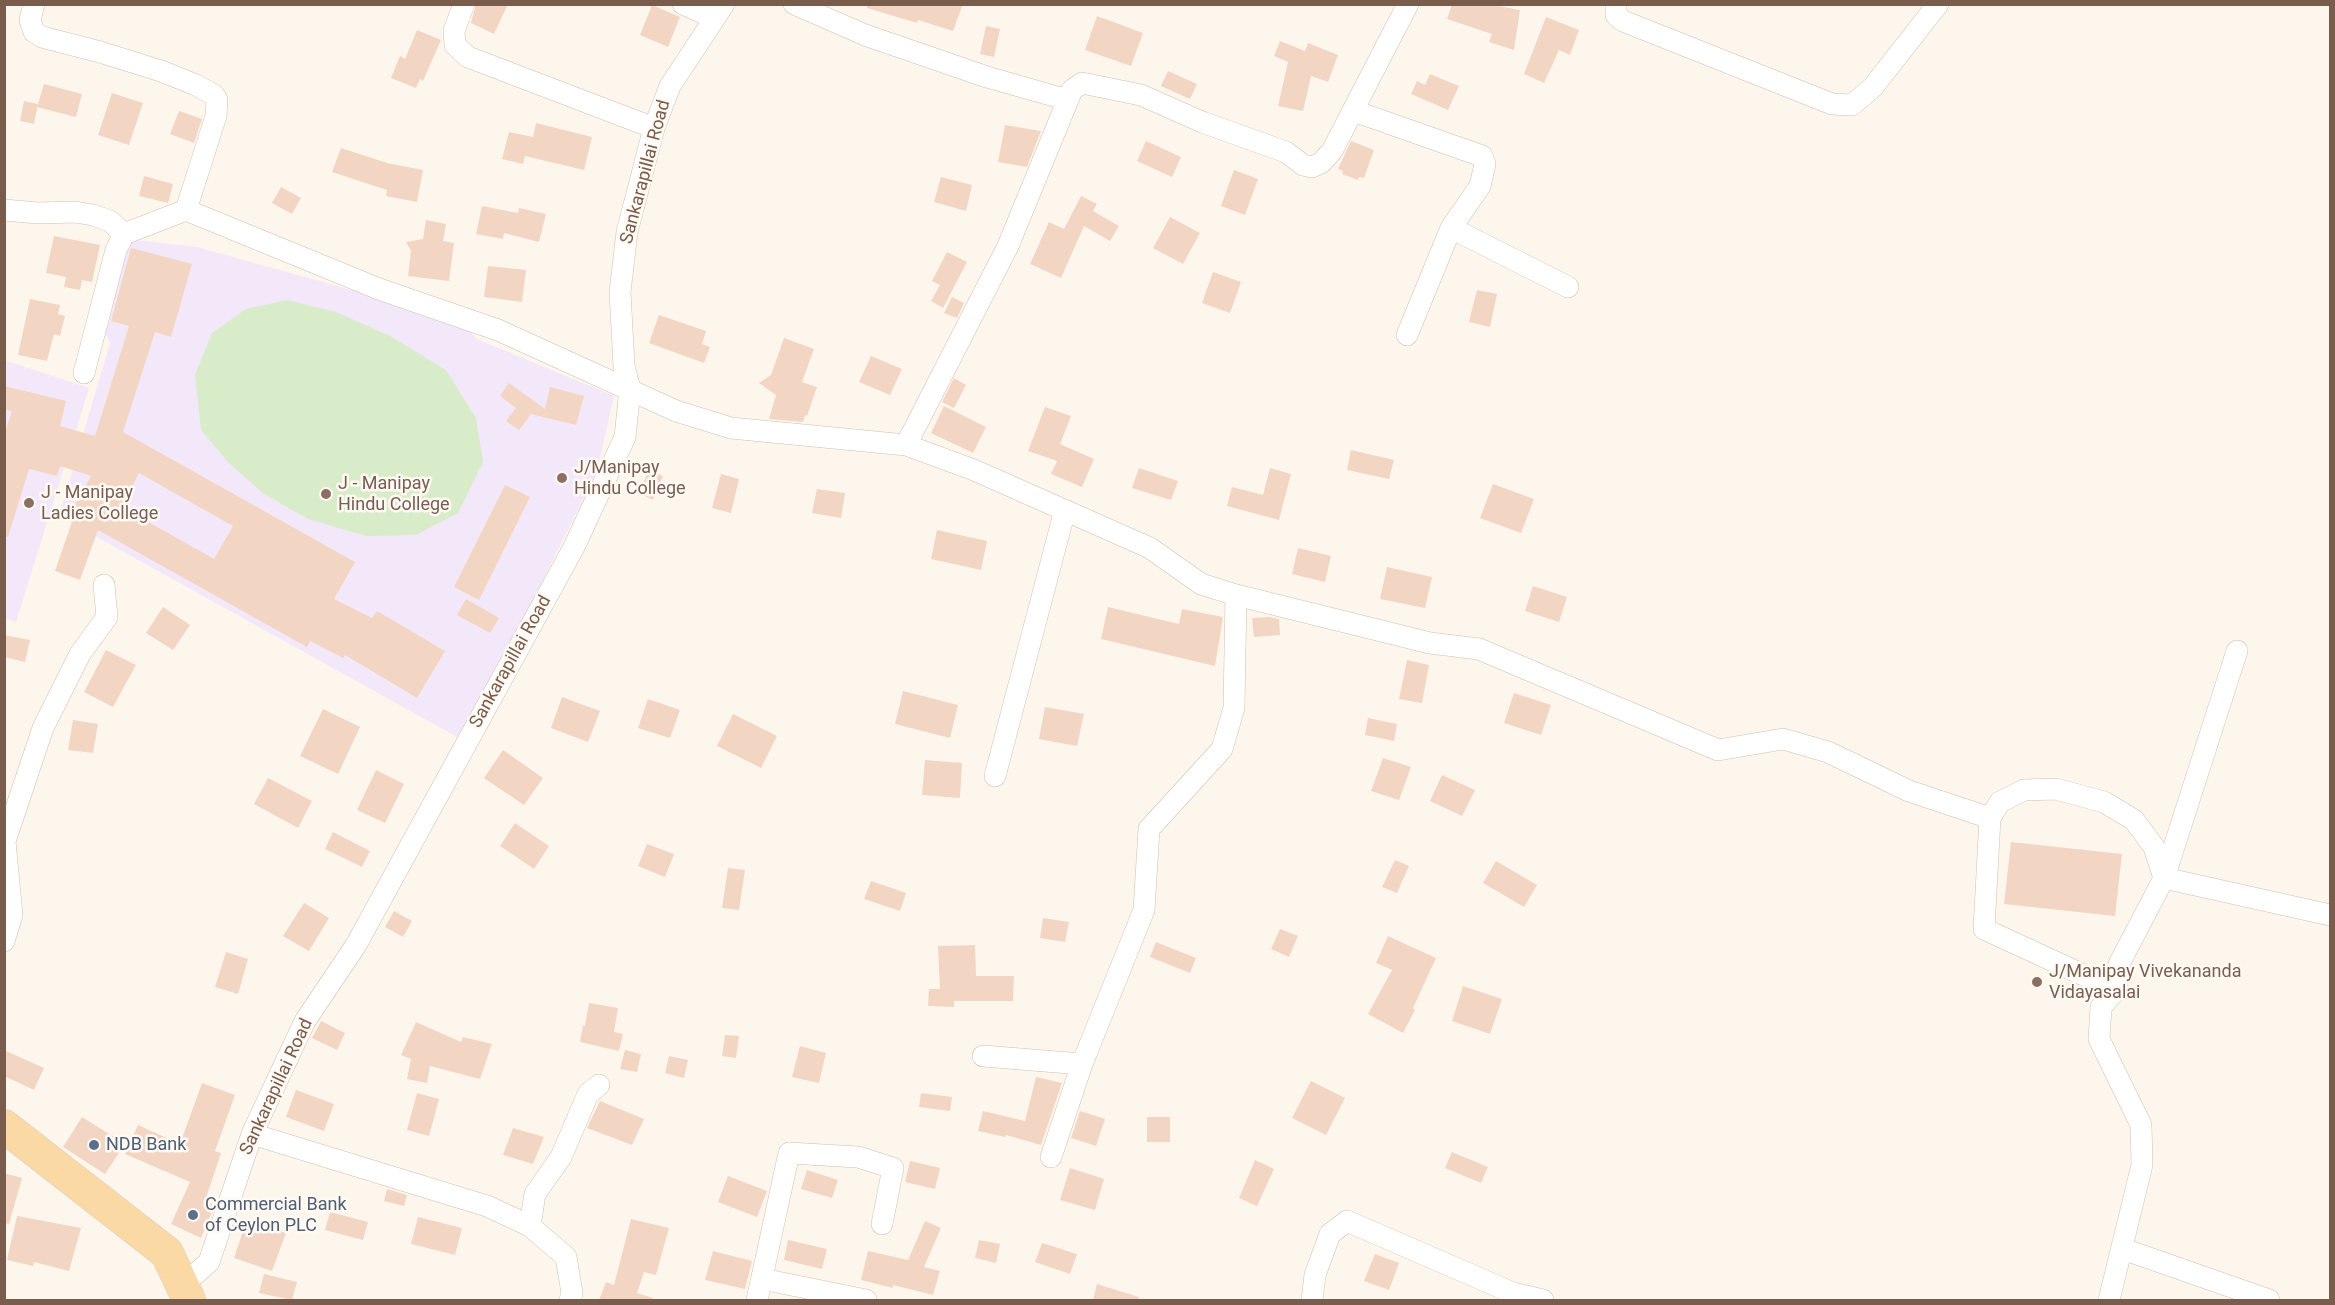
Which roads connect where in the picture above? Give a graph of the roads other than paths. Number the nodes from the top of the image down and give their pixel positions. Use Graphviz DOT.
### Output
graph roads {
  1 [pos="34,4"];
  2 [pos="464,4"];
  3 [pos="683,4"];
  4 [pos="794,4"];
  5 [pos="1408,4"];
  6 [pos="1616,4"];
  7 [pos="1938,4"];
  8 [pos="719,11"];
  9 [pos="1068,100"];
  10 [pos="1354,111"];
  11 [pos="654,128"];
  12 [pos="4,210"];
  13 [pos="186,210"];
  14 [pos="1451,228"];
  15 [pos="124,234"];
  16 [pos="1568,287"];
  17 [pos="1407,335"];
  18 [pos="84,373"];
  19 [pos="630,389"];
  20 [pos="906,445"];
  21 [pos="1065,510"];
  22 [pos="104,585"];
  23 [pos="1236,595"];
  24 [pos="2237,651"];
  25 [pos="995,776"];
  26 [pos="1990,818"];
  27 [pos="2164,878"];
  28 [pos="2331,915"];
  29 [pos="4,941"];
  30 [pos="2116,990"];
  31 [pos="983,1056"];
  32 [pos="1082,1064"];
  33 [pos="599,1085"];
  34 [pos="4,1126"];
  35 [pos="252,1134"];
  36 [pos="1051,1157"];
  37 [pos="882,1224"];
  38 [pos="530,1226"];
  39 [pos="2123,1249"];
  40 [pos="762,1279"];
  41 [pos="186,1293"];
  42 [pos="570,1300"];
  43 [pos="757,1300"];
  44 [pos="866,1300"];
  45 [pos="1312,1300"];
  46 [pos="1543,1300"];
  47 [pos="2109,1300"];
  48 [pos="2270,1300"];
  1 -- 13 [label="street"];
  2 -- 11 [label="street"];
  3 -- 8 [label="street"];
  4 -- 9 [label="street"];
  5 -- 10 [label="street"];
  6 -- 7 [label="street"];
  8 -- 11 [label="street, Sankarapillai Road"];
  9 -- 10 [label="street"];
  9 -- 20 [label="street"];
  10 -- 14 [label="street"];
  11 -- 19 [label="street, Sankarapillai Road"];
  12 -- 15 [label="street"];
  13 -- 15 [label="street"];
  13 -- 19 [label="street"];
  14 -- 16 [label="street"];
  14 -- 17 [label="street"];
  15 -- 18 [label="street"];
  19 -- 20 [label="street"];
  19 -- 35 [label="street, Sankarapillai Road"];
  20 -- 21 [label="street"];
  21 -- 23 [label="street"];
  21 -- 25 [label="street"];
  22 -- 29 [label="street"];
  23 -- 26 [label="street"];
  23 -- 32 [label="street"];
  24 -- 27 [label="street"];
  26 -- 27 [label="street"];
  26 -- 30 [label="street"];
  27 -- 28 [label="street"];
  27 -- 30 [label="street"];
  30 -- 39 [label="street"];
  31 -- 32 [label="street"];
  32 -- 36 [label="street"];
  33 -- 38 [label="street"];
  34 -- 41 [label="main road"];
  35 -- 38 [label="street"];
  35 -- 41 [label="street, Sankarapillai Road"];
  37 -- 40 [label="street"];
  38 -- 42 [label="street"];
  39 -- 47 [label="street"];
  39 -- 48 [label="street"];
  40 -- 43 [label="street"];
  40 -- 44 [label="street"];
  45 -- 46 [label="street"];
}
